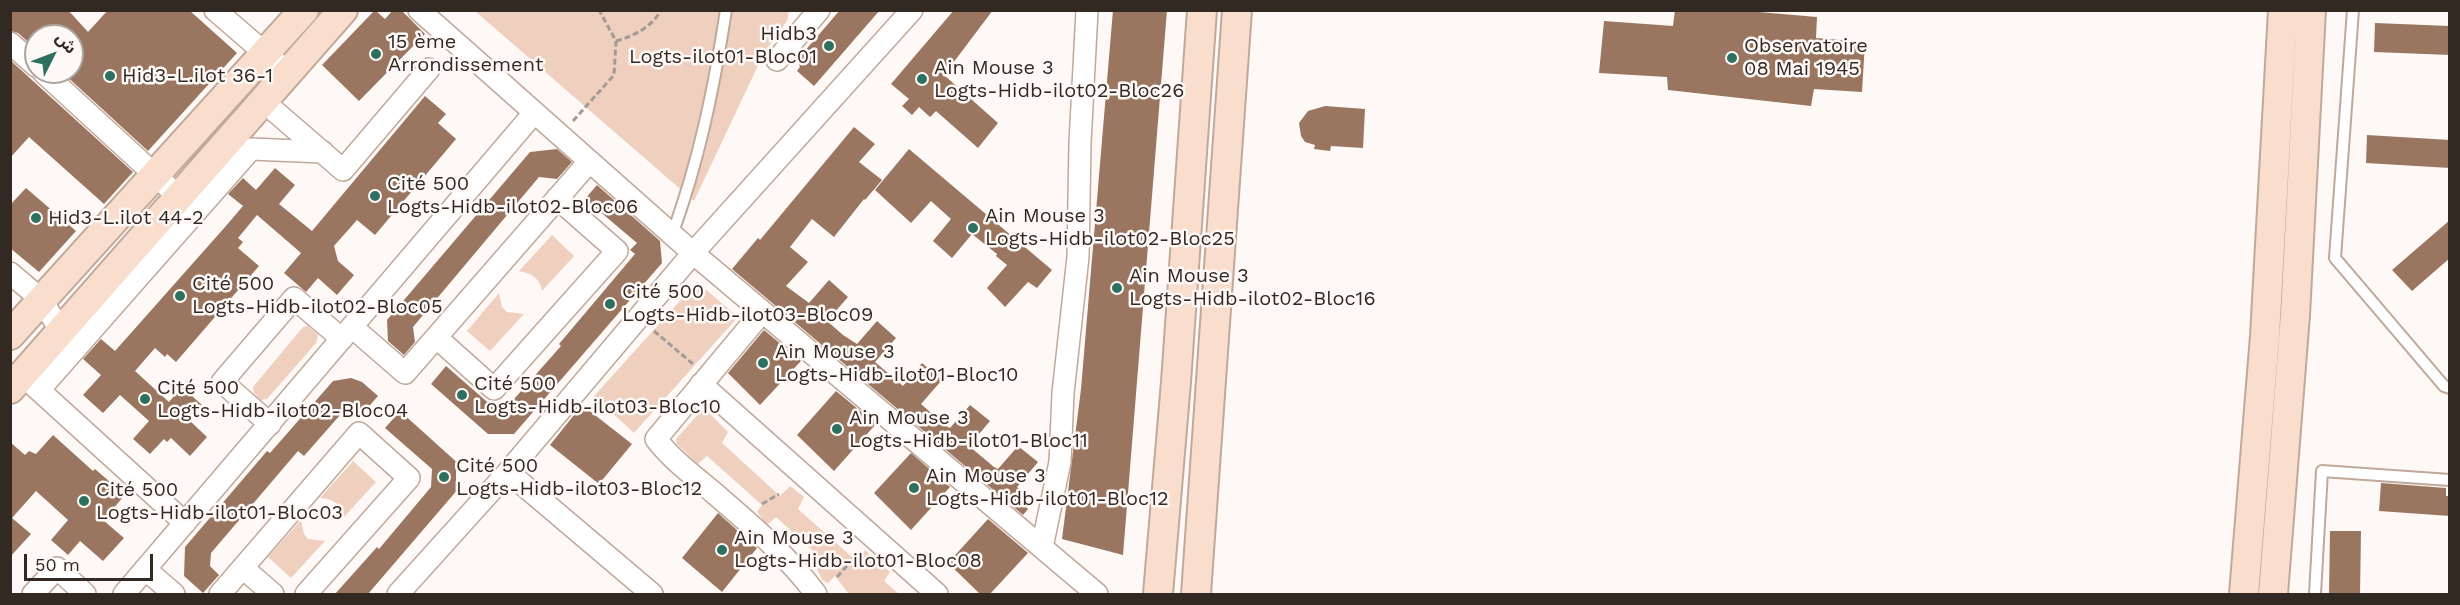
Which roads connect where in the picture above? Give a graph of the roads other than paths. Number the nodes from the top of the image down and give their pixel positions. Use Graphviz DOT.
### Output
graph roads {
  1 [pos="215,10"];
  2 [pos="304,10"];
  3 [pos="343,10"];
  4 [pos="418,10"];
  5 [pos="726,10"];
  6 [pos="819,10"];
  7 [pos="912,10"];
  8 [pos="1087,10"];
  9 [pos="1202,10"];
  10 [pos="1237,10"];
  11 [pos="2283,10"];
  12 [pos="2311,10"];
  13 [pos="2353,10"];
  14 [pos="10,43"];
  15 [pos="264,54"];
  16 [pos="24,55"];
  17 [pos="777,60"];
  18 [pos="429,69"];
  19 [pos="288,73"];
  20 [pos="56,84"];
  21 [pos="264,102"];
  22 [pos="534,113"];
  23 [pos="323,152"];
  24 [pos="589,162"];
  25 [pos="156,174"];
  26 [pos="179,197"];
  27 [pos="557,198"];
  28 [pos="672,235"];
  29 [pos="693,253"];
  30 [pos="10,273"];
  31 [pos="42,300"];
  32 [pos="762,312"];
  33 [pos="61,332"];
  34 [pos="347,333"];
  35 [pos="10,335"];
  36 [pos="436,337"];
  37 [pos="698,374"];
  38 [pos="24,385"];
  39 [pos="2450,388"];
  40 [pos="270,424"];
  41 [pos="508,472"];
  42 [pos="2450,480"];
  43 [pos="185,523"];
  44 [pos="1042,547"];
  45 [pos="243,568"];
  46 [pos="145,569"];
  47 [pos="33,594"];
  48 [pos="86,594"];
  49 [pos="124,594"];
  50 [pos="174,594"];
  51 [pos="220,594"];
  52 [pos="273,594"];
  53 [pos="306,594"];
  54 [pos="398,594"];
  55 [pos="652,594"];
  56 [pos="816,594"];
  57 [pos="937,594"];
  58 [pos="1097,594"];
  59 [pos="1158,594"];
  60 [pos="1196,594"];
  61 [pos="2244,594"];
  62 [pos="2273,594"];
  63 [pos="2315,594"];
  1 -- 15 [label="street"];
  2 -- 15 [label="street"];
  3 -- 19 [label="street"];
  4 -- 22 [label="street"];
  5 -- 28 [label="lane"];
  6 -- 17 [label="street"];
  7 -- 29 [label="street"];
  8 -- 44 [label="street"];
  9 -- 59 [label="street"];
  10 -- 60 [label="street"];
  11 -- 61 [label="street"];
  12 -- 62 [label="street"];
  13 -- 39 [label="lane"];
  14 -- 16 [label="street"];
  15 -- 19 [label="street"];
  15 -- 25 [label="street"];
  18 -- 23 [label="street"];
  19 -- 21 [label="street"];
  20 -- 25 [label="street"];
  21 -- 23 [label="street"];
  21 -- 26 [label="street"];
  22 -- 24 [label="street"];
  22 -- 34 [label="street"];
  23 -- 38 [label="street"];
  24 -- 27 [label="street"];
  24 -- 28 [label="street"];
  25 -- 26 [label="street"];
  25 -- 31 [label="street"];
  26 -- 33 [label="street"];
  27 -- 36 [label="street"];
  27 -- 36 [label="street"];
  28 -- 29 [label="street"];
  29 -- 32 [label="street"];
  29 -- 41 [label="street"];
  30 -- 31 [label="street"];
  31 -- 33 [label="street"];
  31 -- 35 [label="street"];
  32 -- 37 [label="street"];
  32 -- 44 [label="street"];
  33 -- 38 [label="street"];
  34 -- 36 [label="street"];
  34 -- 40 [label="street"];
  34 -- 40 [label="street"];
  37 -- 56 [label="street"];
  37 -- 57 [label="street"];
  38 -- 43 [label="street"];
  40 -- 43 [label="street"];
  41 -- 54 [label="street"];
  41 -- 55 [label="street"];
  42 -- 63 [label="lane"];
  43 -- 46 [label="street"];
  44 -- 58 [label="street"];
  45 -- 51 [label="street"];
  45 -- 52 [label="street"];
  45 -- 53 [label="street"];
  46 -- 49 [label="street"];
  46 -- 50 [label="street"];
  47 -- 48 [label="street"];
}
